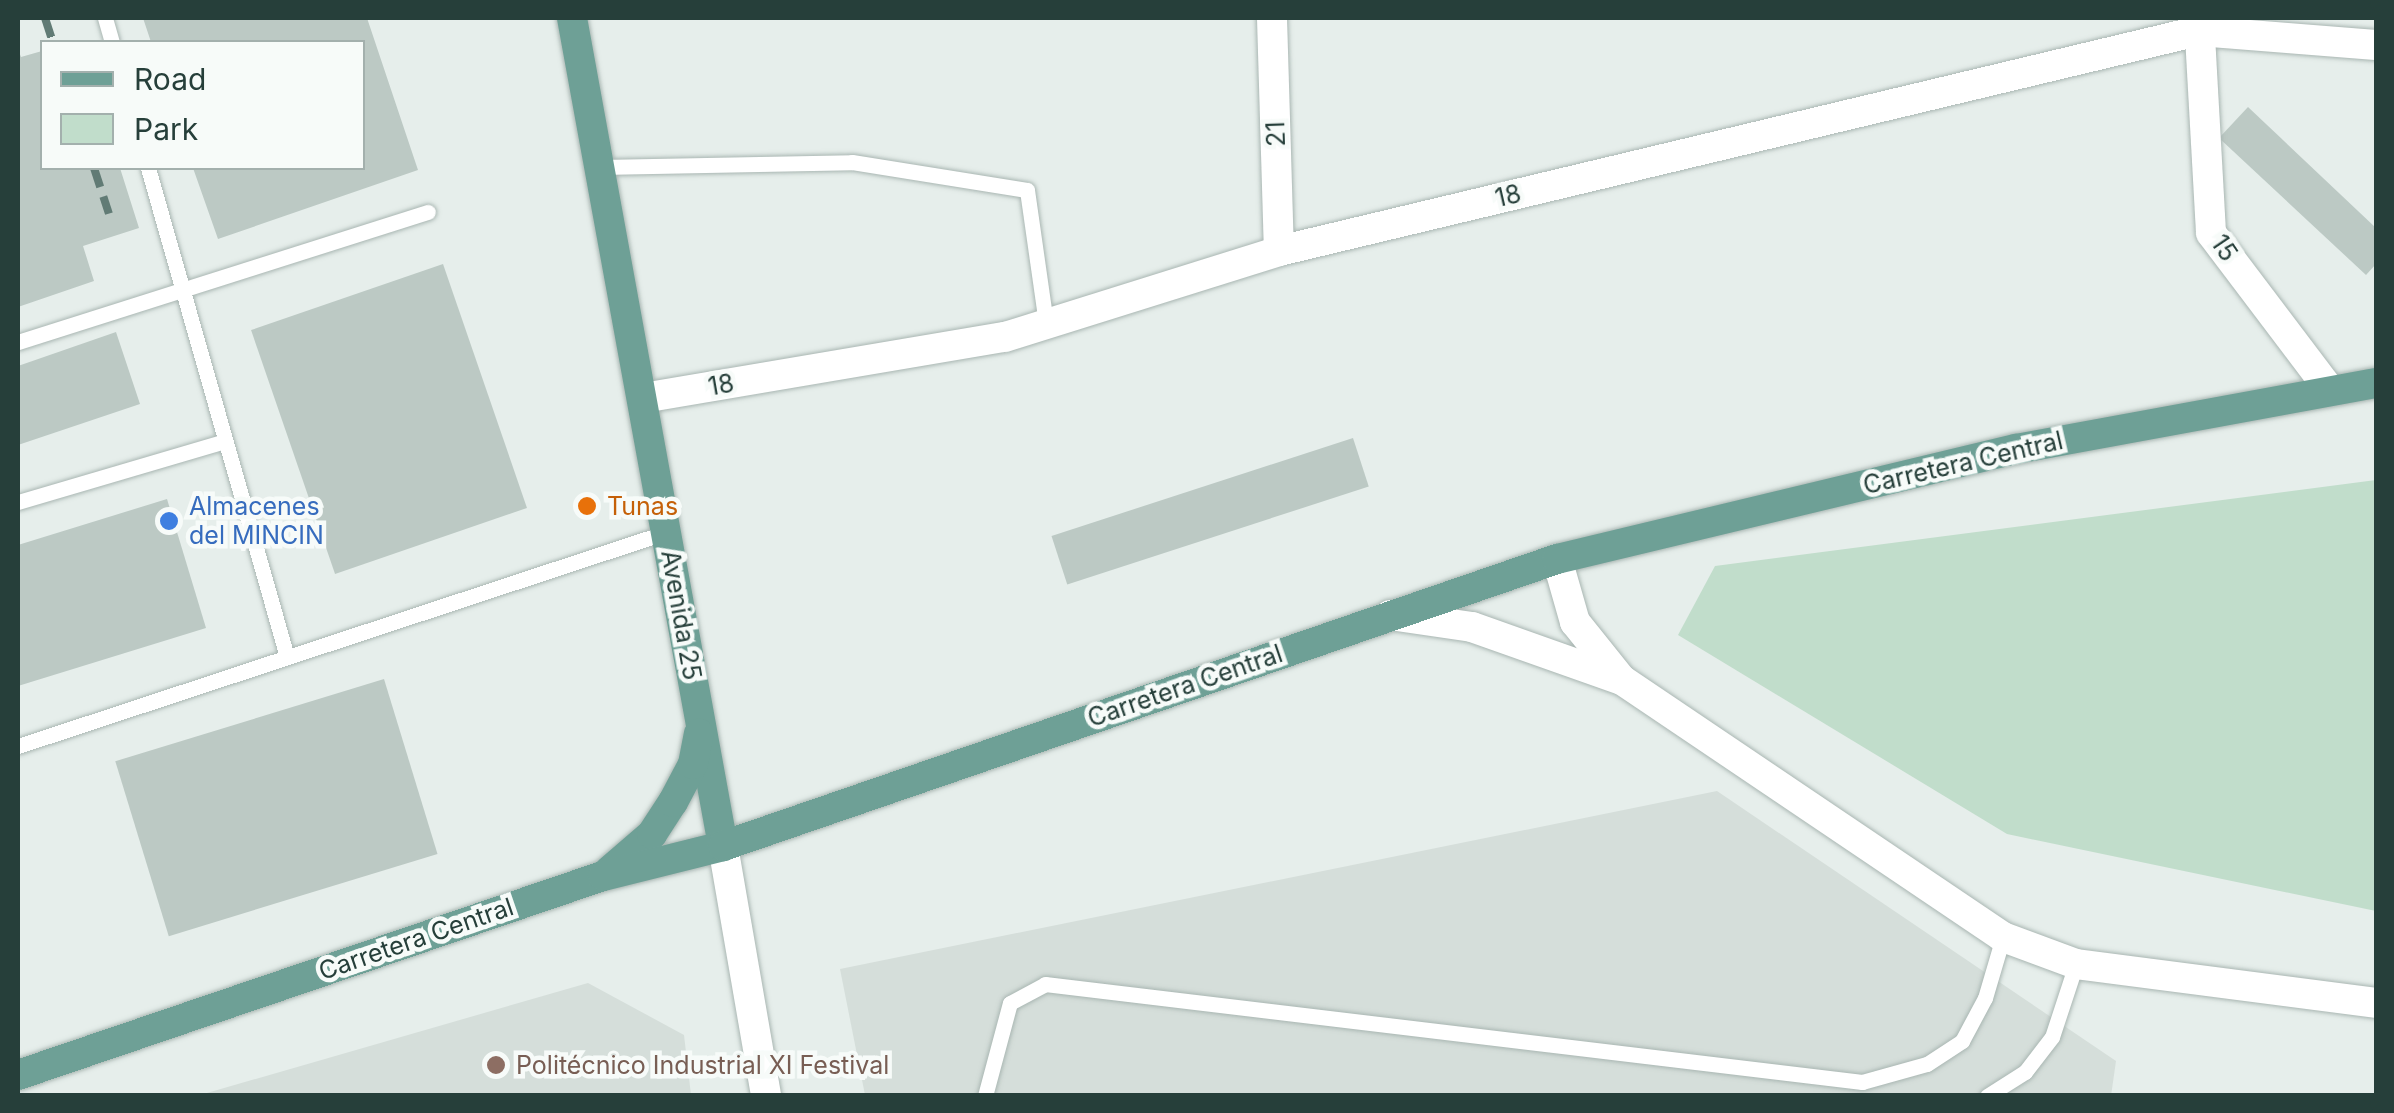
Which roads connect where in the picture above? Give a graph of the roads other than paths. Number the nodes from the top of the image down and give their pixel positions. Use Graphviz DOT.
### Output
graph roads {
  1 [pos="572,18"];
  2 [pos="1272,18"];
  3 [pos="2198,24"];
  4 [pos="2376,45"];
  5 [pos="600,166"];
  6 [pos="149,170"];
  7 [pos="428,212"];
  8 [pos="1279,251"];
  9 [pos="182,290"];
  10 [pos="1046,324"];
  11 [pos="18,342"];
  12 [pos="2376,383"];
  13 [pos="2329,389"];
  14 [pos="644,398"];
  15 [pos="225,441"];
  16 [pos="18,502"];
  17 [pos="666,532"];
  18 [pos="1557,559"];
  19 [pos="1390,615"];
  20 [pos="287,657"];
  21 [pos="1622,680"];
  22 [pos="701,726"];
  23 [pos="18,746"];
  24 [pos="723,846"];
  25 [pos="603,876"];
  26 [pos="2004,938"];
  27 [pos="2076,964"];
  28 [pos="2376,1003"];
  29 [pos="18,1075"];
  30 [pos="1861,1089"];
  31 [pos="766,1096"];
  32 [pos="985,1096"];
  33 [pos="1986,1096"];
  1 -- 5 [label="main road, Avenida 25"];
  2 -- 8 [label="street, 21"];
  3 -- 4 [label="street, 18"];
  3 -- 8 [label="street, 18"];
  3 -- 13 [label="street, 15"];
  5 -- 10 [label="lane"];
  5 -- 14 [label="main road, Avenida 25"];
  6 -- 9 [label="lane"];
  7 -- 9 [label="lane"];
  8 -- 10 [label="street, 18"];
  9 -- 11 [label="lane"];
  9 -- 15 [label="lane"];
  10 -- 14 [label="street, 18"];
  12 -- 13 [label="main road, Carretera Central"];
  13 -- 18 [label="main road, Carretera Central"];
  14 -- 17 [label="main road, Avenida 25"];
  15 -- 16 [label="lane"];
  15 -- 20 [label="lane"];
  17 -- 20 [label="lane"];
  17 -- 22 [label="main road, Avenida 25"];
  18 -- 19 [label="main road, Carretera Central"];
  18 -- 21 [label="street"];
  19 -- 21 [label="street"];
  19 -- 24 [label="main road, Carretera Central"];
  20 -- 23 [label="lane"];
  21 -- 26 [label="street"];
  22 -- 24 [label="main road, Avenida 25"];
  22 -- 25 [label="main road"];
  24 -- 25 [label="main road, Carretera Central"];
  24 -- 31 [label="street, Avenida 25"];
  25 -- 29 [label="main road, Carretera Central"];
  26 -- 27 [label="street"];
  26 -- 30 [label="lane"];
  27 -- 28 [label="street"];
  27 -- 33 [label="lane"];
  30 -- 32 [label="lane"];
}
